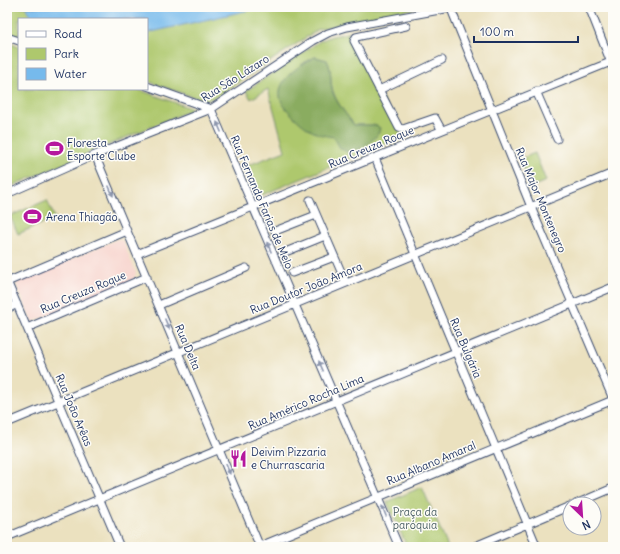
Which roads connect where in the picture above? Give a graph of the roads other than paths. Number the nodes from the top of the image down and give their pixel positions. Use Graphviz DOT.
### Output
graph roads {
  1 [pos="589,7"];
  2 [pos="453,8"];
  3 [pos="406,26"];
  4 [pos="7,37"];
  5 [pos="18,41"];
  6 [pos="442,60"];
  7 [pos="612,63"];
  8 [pos="148,86"];
  9 [pos="379,90"];
  10 [pos="536,91"];
  11 [pos="211,109"];
  12 [pos="491,110"];
  13 [pos="441,129"];
  14 [pos="557,139"];
  15 [pos="96,155"];
  16 [pos="375,158"];
  17 [pos="613,173"];
  18 [pos="7,194"];
  19 [pos="310,200"];
  20 [pos="531,207"];
  21 [pos="253,208"];
  22 [pos="316,215"];
  23 [pos="127,231"];
  24 [pos="275,231"];
  25 [pos="325,236"];
  26 [pos="283,253"];
  27 [pos="137,254"];
  28 [pos="415,254"];
  29 [pos="334,257"];
  30 [pos="246,268"];
  31 [pos="292,273"];
  32 [pos="147,277"];
  33 [pos="7,281"];
  34 [pos="346,283"];
  35 [pos="613,287"];
  36 [pos="572,303"];
  37 [pos="17,304"];
  38 [pos="294,304"];
  39 [pos="159,305"];
  40 [pos="7,309"];
  41 [pos="27,328"];
  42 [pos="455,351"];
  43 [pos="179,353"];
  44 [pos="613,399"];
  45 [pos="337,401"];
  46 [pos="58,402"];
  47 [pos="7,423"];
  48 [pos="496,448"];
  49 [pos="220,450"];
  50 [pos="613,488"];
  51 [pos="594,496"];
  52 [pos="100,498"];
  53 [pos="379,498"];
  54 [pos="562,509"];
  55 [pos="528,524"];
  56 [pos="7,537"];
  57 [pos="120,547"];
  58 [pos="259,547"];
  59 [pos="399,547"];
  60 [pos="473,547"];
  61 [pos="538,547"];
  1 -- 7 [label="street"];
  2 -- 11 [label="street, Rua São Lázaro"];
  2 -- 12 [label="street, Rua Major Montenegro"];
  3 -- 9 [label="street"];
  4 -- 5 [label="street"];
  6 -- 9 [label="street"];
  7 -- 10 [label="street, Rua Creuza Roque"];
  8 -- 11 [label="street"];
  9 -- 13 [label="street"];
  10 -- 12 [label="street, Rua Creuza Roque"];
  10 -- 14 [label="street"];
  11 -- 15 [label="street, Rua São Lázaro"];
  21 -- 11 [label="street, Rua Fernando Farias de Melo, one-way"];
  12 -- 13 [label="street, Rua Creuza Roque"];
  12 -- 20 [label="street, Rua Major Montenegro"];
  13 -- 16 [label="street, Rua Creuza Roque"];
  15 -- 18 [label="street, Rua São Lázaro"];
  15 -- 23 [label="street, Rua Delta, one-way"];
  16 -- 21 [label="street, Rua Creuza Roque"];
  16 -- 28 [label="street, Rua Bulgária"];
  17 -- 20 [label="street, Rua Doutor João Amora"];
  19 -- 22 [label="street"];
  20 -- 28 [label="street, Rua Doutor João Amora"];
  20 -- 36 [label="street, Rua Major Montenegro"];
  21 -- 27 [label="street, Rua Creuza Roque"];
  38 -- 21 [label="street, Rua Fernando Farias de Melo, one-way"];
  22 -- 24 [label="street"];
  22 -- 25 [label="street"];
  23 -- 27 [label="street, Rua Delta"];
  23 -- 33 [label="street"];
  25 -- 26 [label="street"];
  25 -- 29 [label="street"];
  27 -- 32 [label="street, Rua Delta"];
  28 -- 34 [label="street, Rua Doutor João Amora"];
  28 -- 42 [label="street, Rua Bulgária"];
  29 -- 31 [label="street"];
  29 -- 34 [label="street"];
  30 -- 39 [label="street"];
  32 -- 39 [label="street, Rua Delta"];
  32 -- 41 [label="street, Rua Creuza Roque"];
  33 -- 37 [label="street, Rua João Arêas"];
  34 -- 38 [label="street, Rua Doutor João Amora"];
  35 -- 36 [label="street, Rua Américo Rocha Lima"];
  36 -- 42 [label="street, Rua Américo Rocha Lima"];
  36 -- 44 [label="street, Rua Major Montenegro"];
  37 -- 40 [label="street"];
  37 -- 41 [label="street, Rua João Arêas"];
  38 -- 43 [label="street, Rua Doutor João Amora"];
  45 -- 38 [label="street, Rua Fernando Farias de Melo, one-way"];
  39 -- 43 [label="street, Rua Delta, one-way"];
  41 -- 46 [label="street, Rua João Arêas"];
  42 -- 45 [label="street, Rua Américo Rocha Lima"];
  42 -- 48 [label="street, Rua Bulgária"];
  43 -- 46 [label="street, Rua Doutor João Amora"];
  43 -- 49 [label="street, Rua Delta"];
  44 -- 48 [label="street, Rua Albano Amaral"];
  45 -- 49 [label="street, Rua Américo Rocha Lima"];
  45 -- 53 [label="street, Rua Fernando Farias de Melo"];
  46 -- 47 [label="street, Rua Doutor João Amora"];
  46 -- 52 [label="street, Rua João Arêas"];
  48 -- 53 [label="street, Rua Albano Amaral"];
  48 -- 55 [label="street, Rua Bulgária"];
  49 -- 52 [label="street, Rua Américo Rocha Lima"];
  49 -- 58 [label="street, Rua Delta, one-way"];
  50 -- 51 [label="street"];
  52 -- 56 [label="street, Rua Américo Rocha Lima"];
  52 -- 57 [label="street, Rua João Arêas"];
  53 -- 58 [label="street, Rua Albano Amaral"];
  59 -- 53 [label="street, Rua Fernando Farias de Melo, one-way"];
  54 -- 55 [label="street"];
  55 -- 60 [label="street"];
  55 -- 61 [label="street, Rua Bulgária"];
}
